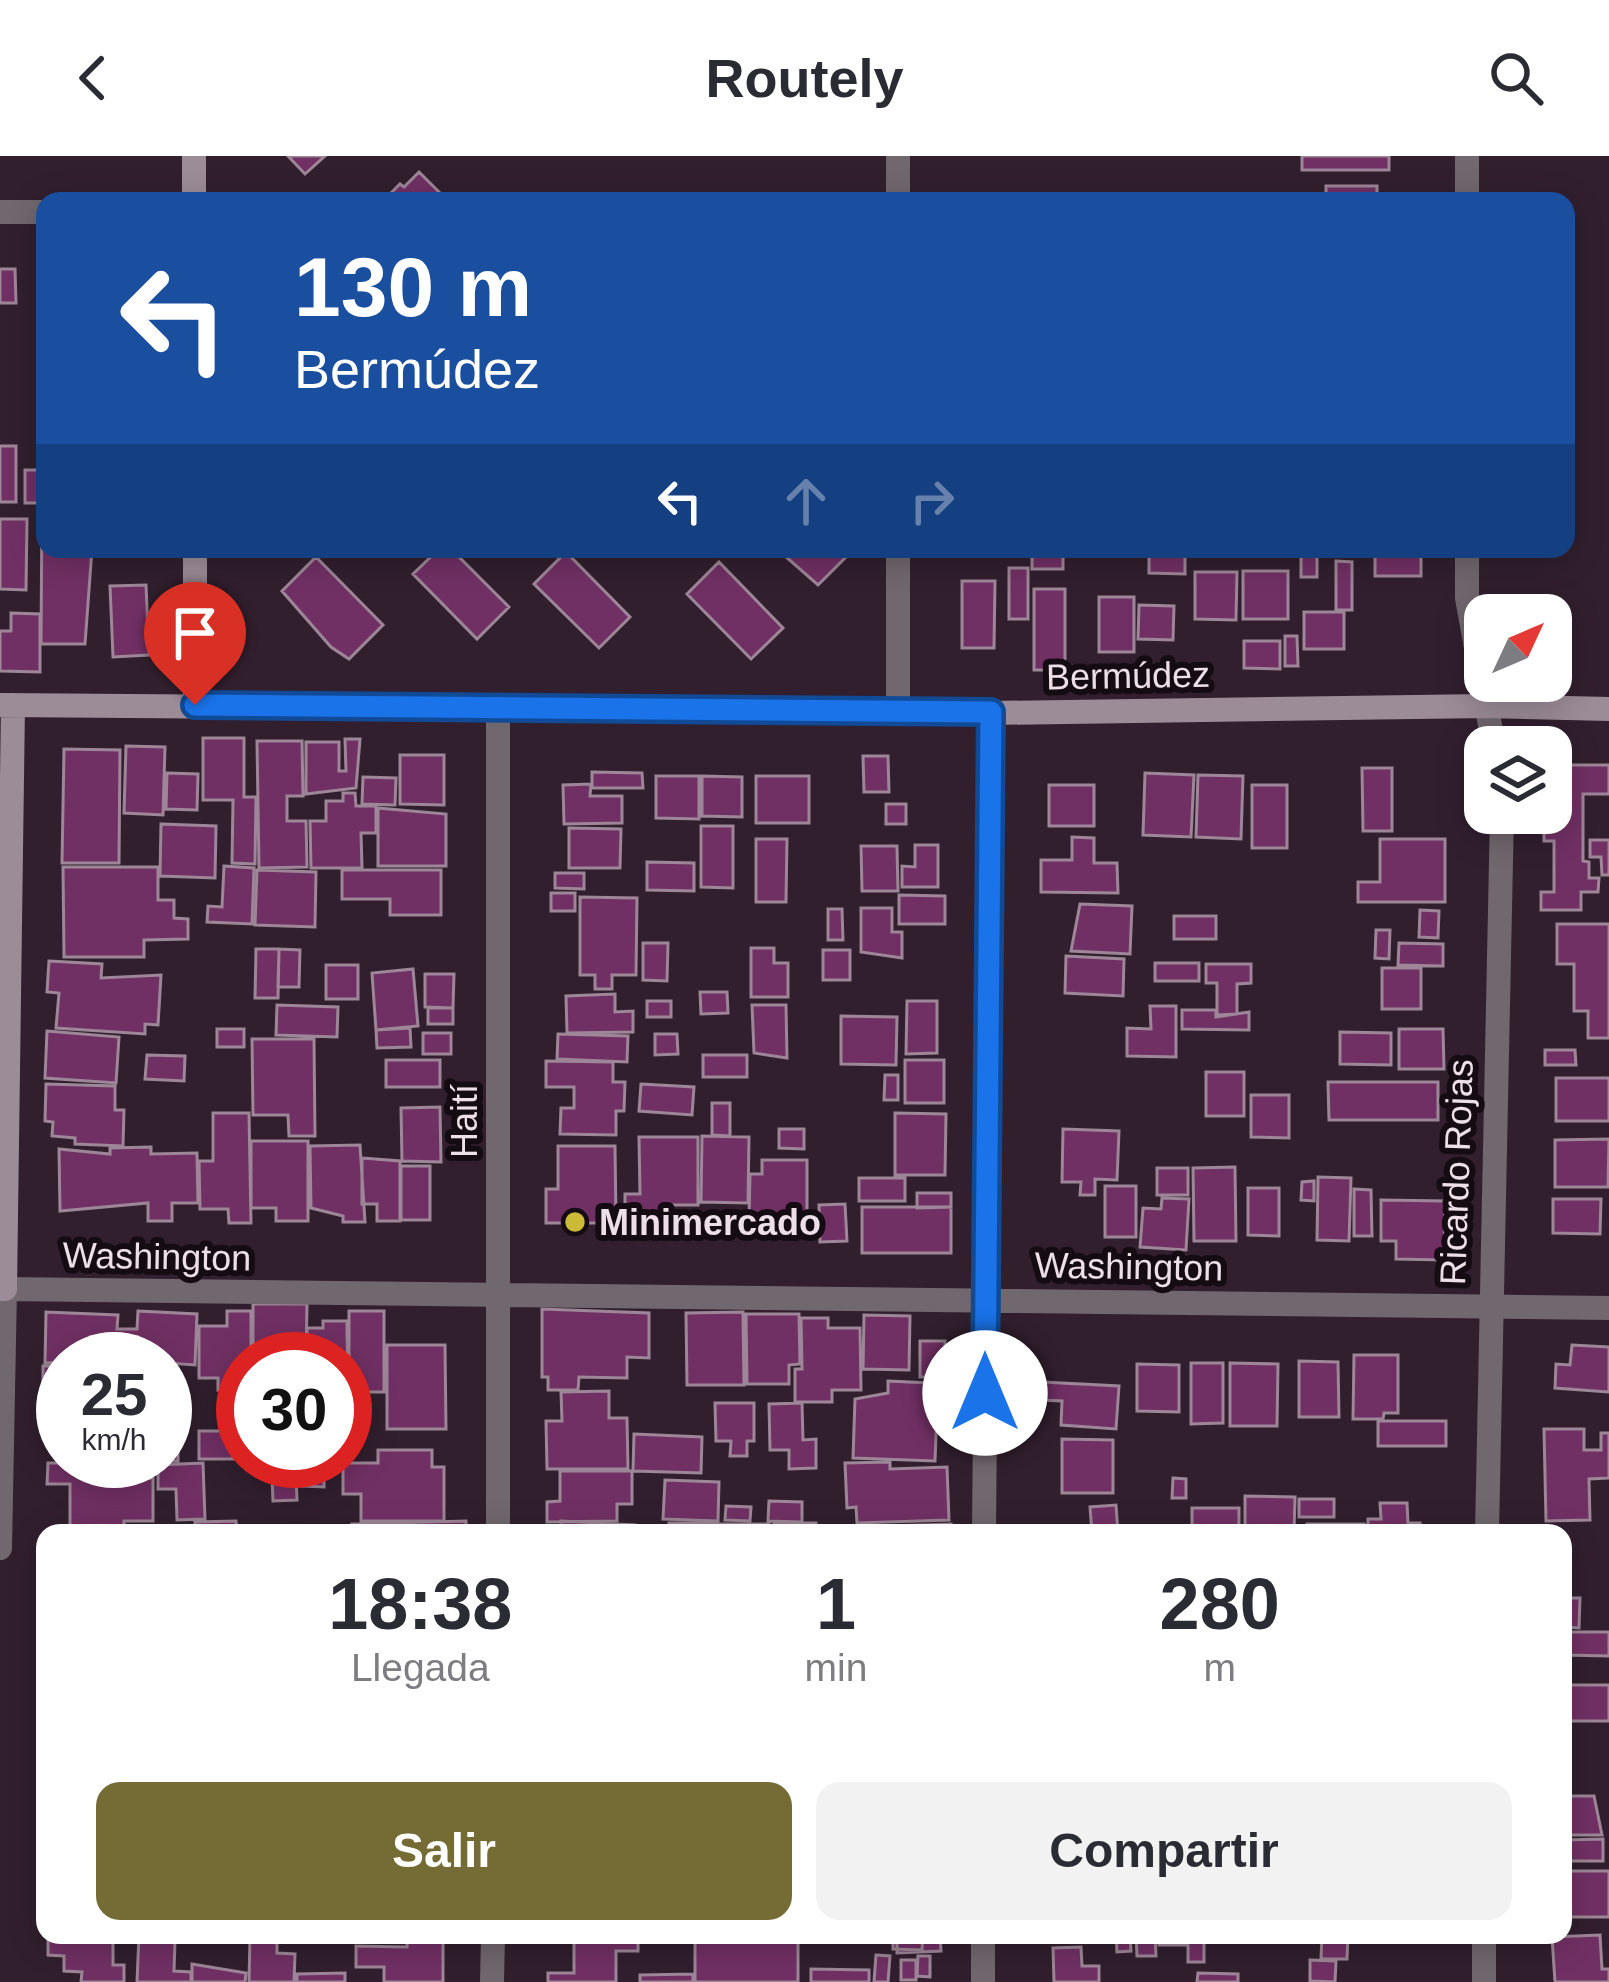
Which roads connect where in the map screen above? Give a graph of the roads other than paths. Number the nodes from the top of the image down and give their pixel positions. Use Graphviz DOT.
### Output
graph roads {
  1 [pos="194,156"];
  2 [pos="898,156"];
  3 [pos="1467,156"];
  4 [pos="194,192"];
  5 [pos="898,192"];
  6 [pos="1467,192"];
  7 [pos="0,212"];
  8 [pos="36,212"];
  9 [pos="194,558"];
  10 [pos="898,558"];
  11 [pos="1467,558"];
  12 [pos="7,705"];
  13 [pos="195,705"];
  14 [pos="1486,706"];
  15 [pos="498,708"];
  16 [pos="1609,710"];
  17 [pos="898,712"];
  18 [pos="991,712"];
  19 [pos="1490,726"];
  20 [pos="1501,834"];
  21 [pos="2,1289"];
  22 [pos="501,1297"];
  23 [pos="985,1300"];
  24 [pos="1609,1308"];
  25 [pos="1489,1309"];
  26 [pos="498,1524"];
  27 [pos="984,1524"];
  28 [pos="1487,1524"];
  29 [pos="0,1548"];
  30 [pos="493,1944"];
  31 [pos="983,1944"];
  32 [pos="1484,1944"];
  33 [pos="492,1982"];
  34 [pos="983,1982"];
  35 [pos="1484,1982"];
  1 -- 4 [label="main road"];
  2 -- 5 [label="street"];
  3 -- 6 [label="street"];
  7 -- 8 [label="street"];
  9 -- 13 [label="main road"];
  10 -- 17 [label="street"];
  11 -- 14 [label="street"];
  12 -- 13 [label="main road, Bermúdez"];
  12 -- 21 [label="main road"];
  13 -- 15 [label="main road, Bermúdez"];
  14 -- 16 [label="main road, Bermúdez"];
  14 -- 18 [label="main road, Bermúdez"];
  14 -- 19 [label="street"];
  15 -- 17 [label="main road, Bermúdez"];
  15 -- 22 [label="street, Haití"];
  17 -- 18 [label="main road, Bermúdez"];
  18 -- 23 [label="street"];
  20 -- 25 [label="street, Ricardo Rojas"];
  21 -- 22 [label="street, Washington"];
  21 -- 29 [label="street"];
  22 -- 23 [label="street, Washington"];
  22 -- 26 [label="street, Haití"];
  23 -- 25 [label="street, Washington"];
  23 -- 27 [label="street"];
  24 -- 25 [label="street, Washington"];
  25 -- 28 [label="street, Ricardo Rojas"];
  30 -- 33 [label="street"];
  31 -- 34 [label="street"];
  32 -- 35 [label="street"];
}
